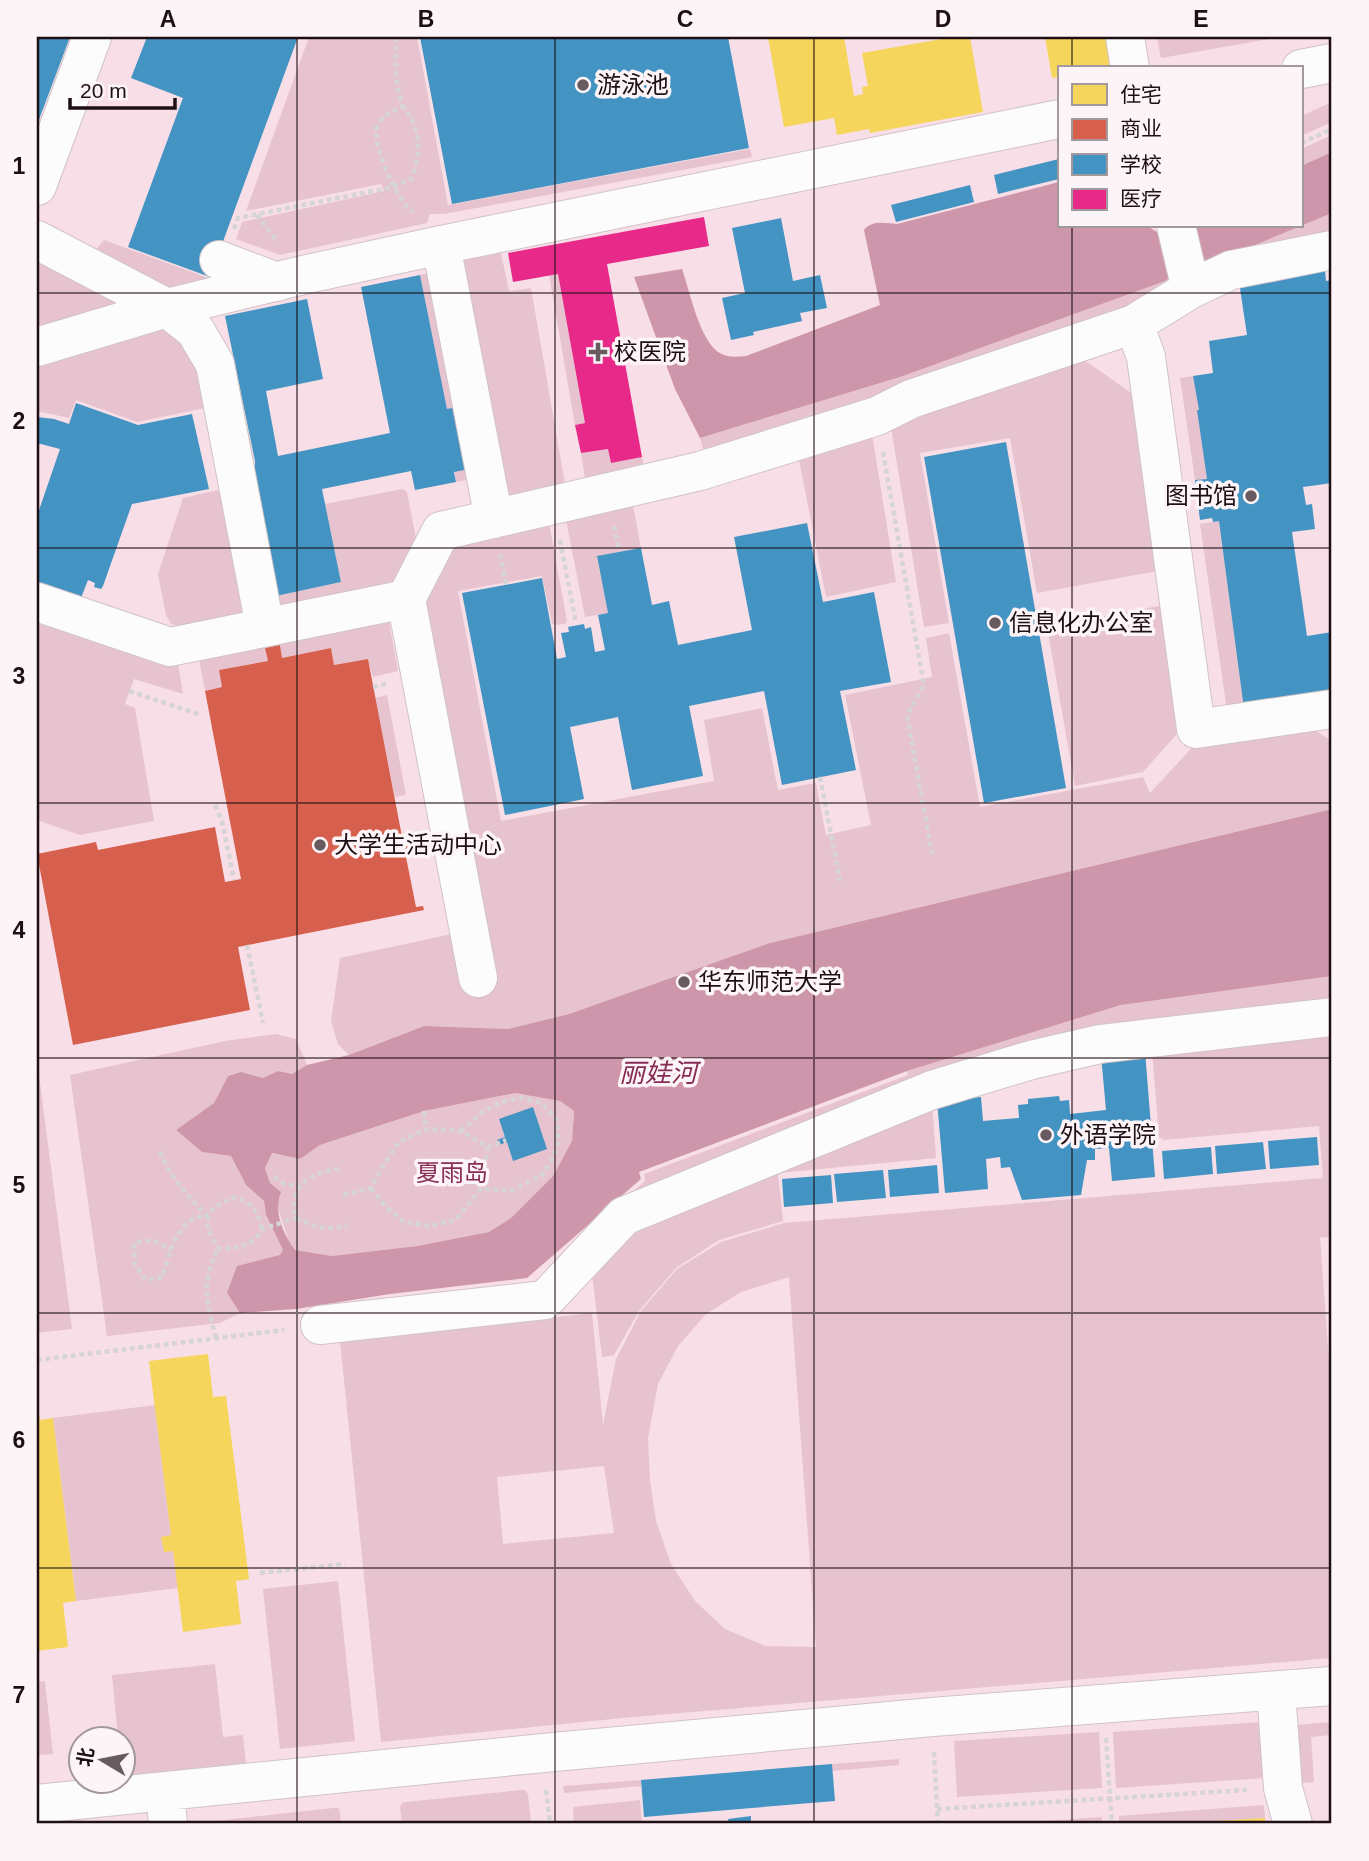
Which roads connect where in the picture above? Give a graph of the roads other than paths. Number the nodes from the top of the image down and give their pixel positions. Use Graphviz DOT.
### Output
graph roads {
  1 [pos="92,37"];
  2 [pos="1125,37"];
  3 [pos="1332,63"];
  4 [pos="1130,66"];
  5 [pos="1302,69"];
  6 [pos="1058,119"];
  7 [pos="37,186"];
  8 [pos="1176,228"];
  9 [pos="37,240"];
  10 [pos="441,245"];
  11 [pos="1332,250"];
  12 [pos="221,260"];
  13 [pos="1188,281"];
  14 [pos="277,282"];
  15 [pos="167,308"];
  16 [pos="1134,324"];
  17 [pos="37,347"];
  18 [pos="494,519"];
  19 [pos="406,598"];
  20 [pos="37,602"];
  21 [pos="265,627"];
  22 [pos="1332,709"];
  23 [pos="478,978"];
  24 [pos="1332,1017"];
  25 [pos="320,1325"];
  26 [pos="1332,1686"];
  27 [pos="1276,1691"];
  28 [pos="37,1804"];
  29 [pos="167,1807"];
  30 [pos="1293,1824"];
  1 -- 7 [label="lane"];
  2 -- 4 [label="lane"];
  3 -- 5 [label="lane"];
  6 -- 10 [label="lane"];
  8 -- 13 [label="lane"];
  9 -- 15 [label="lane"];
  10 -- 14 [label="lane"];
  10 -- 18 [label="lane"];
  11 -- 13 [label="lane"];
  12 -- 14 [label="lane"];
  13 -- 16 [label="lane"];
  14 -- 15 [label="lane"];
  15 -- 17 [label="lane"];
  15 -- 21 [label="lane"];
  16 -- 18 [label="lane"];
  16 -- 22 [label="lane"];
  18 -- 19 [label="lane"];
  19 -- 21 [label="lane"];
  19 -- 23 [label="lane"];
  20 -- 21 [label="lane"];
  24 -- 25 [label="lane"];
  26 -- 27 [label="lane"];
  27 -- 29 [label="lane"];
  27 -- 30 [label="lane"];
  28 -- 29 [label="lane"];
}
